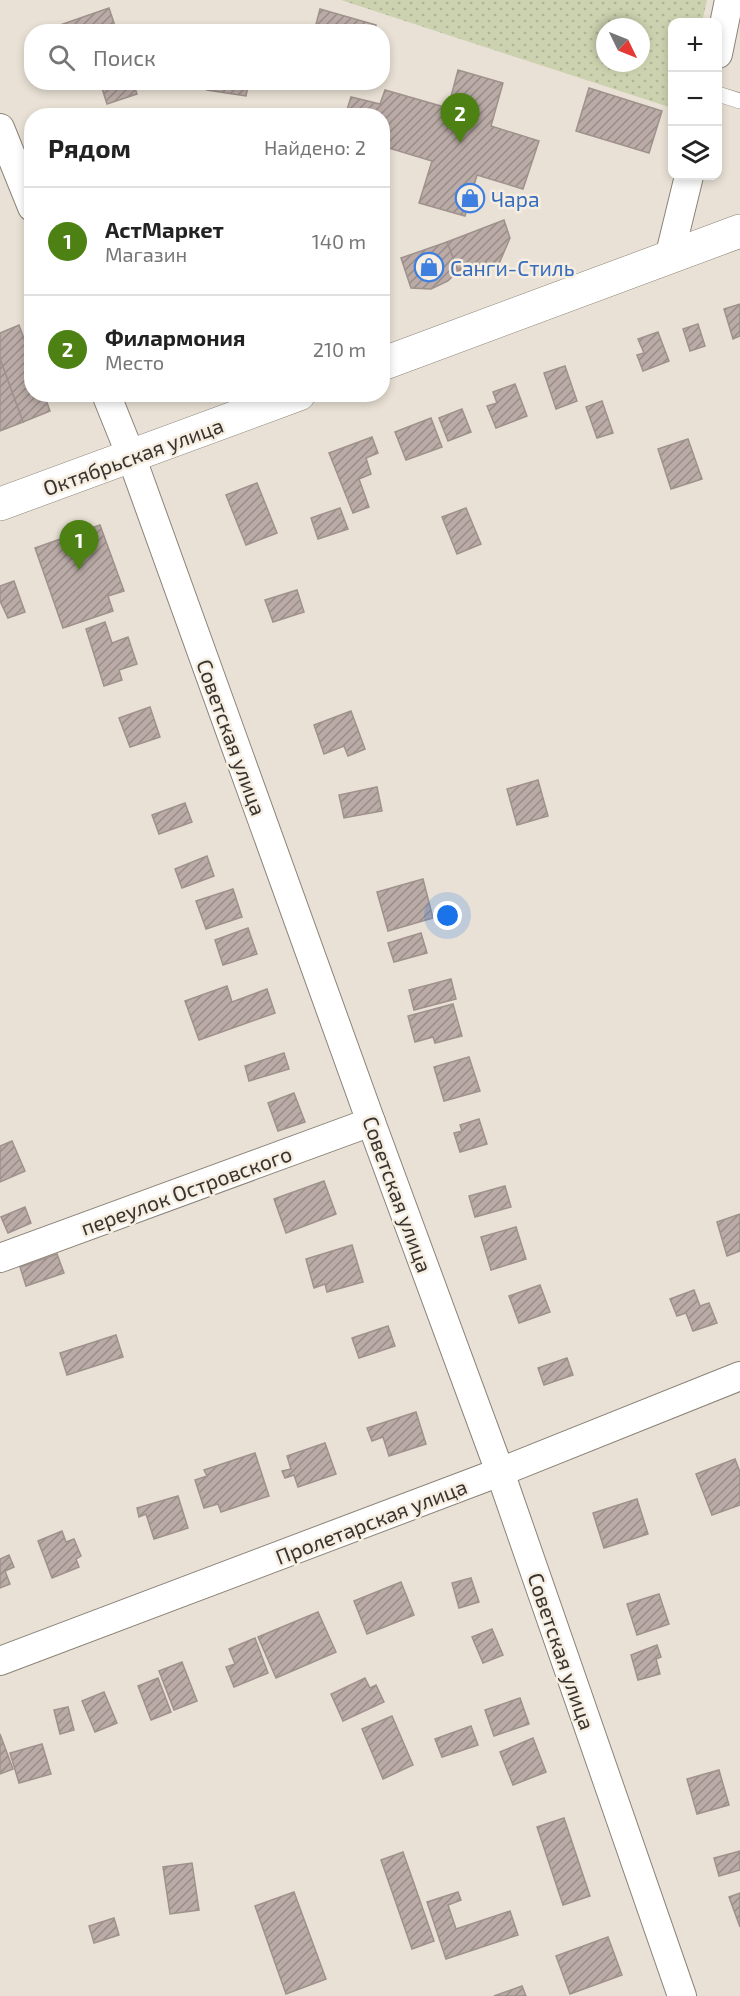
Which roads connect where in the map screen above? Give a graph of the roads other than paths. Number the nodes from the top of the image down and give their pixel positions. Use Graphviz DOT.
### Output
graph roads {
  1 [pos="729,0"];
  2 [pos="722,32"];
  3 [pos="722,96"];
  4 [pos="740,101"];
  5 [pos="0,128"];
  6 [pos="688,180"];
  7 [pos="24,187"];
  8 [pos="740,231"];
  9 [pos="669,258"];
  10 [pos="390,361"];
  11 [pos="109,402"];
  12 [pos="277,402"];
  13 [pos="131,456"];
  14 [pos="0,504"];
  15 [pos="371,1122"];
  16 [pos="0,1258"];
  17 [pos="740,1376"];
  18 [pos="500,1472"];
  19 [pos="0,1661"];
  20 [pos="682,1996"];
  1 -- 2 [label="street"];
  3 -- 4 [label="lane"];
  5 -- 7 [label="street"];
  6 -- 9 [label="street"];
  8 -- 9 [label="main road"];
  9 -- 10 [label="main road"];
  11 -- 13 [label="street, Советская улица"];
  12 -- 13 [label="main road, Октябрьская улица"];
  13 -- 14 [label="main road, Октябрьская улица"];
  13 -- 15 [label="street, Советская улица"];
  15 -- 16 [label="street, переулок Островского"];
  15 -- 18 [label="street, Советская улица"];
  17 -- 18 [label="street, Пролетарская улица"];
  18 -- 19 [label="street, Пролетарская улица"];
  18 -- 20 [label="street, Советская улица"];
}
